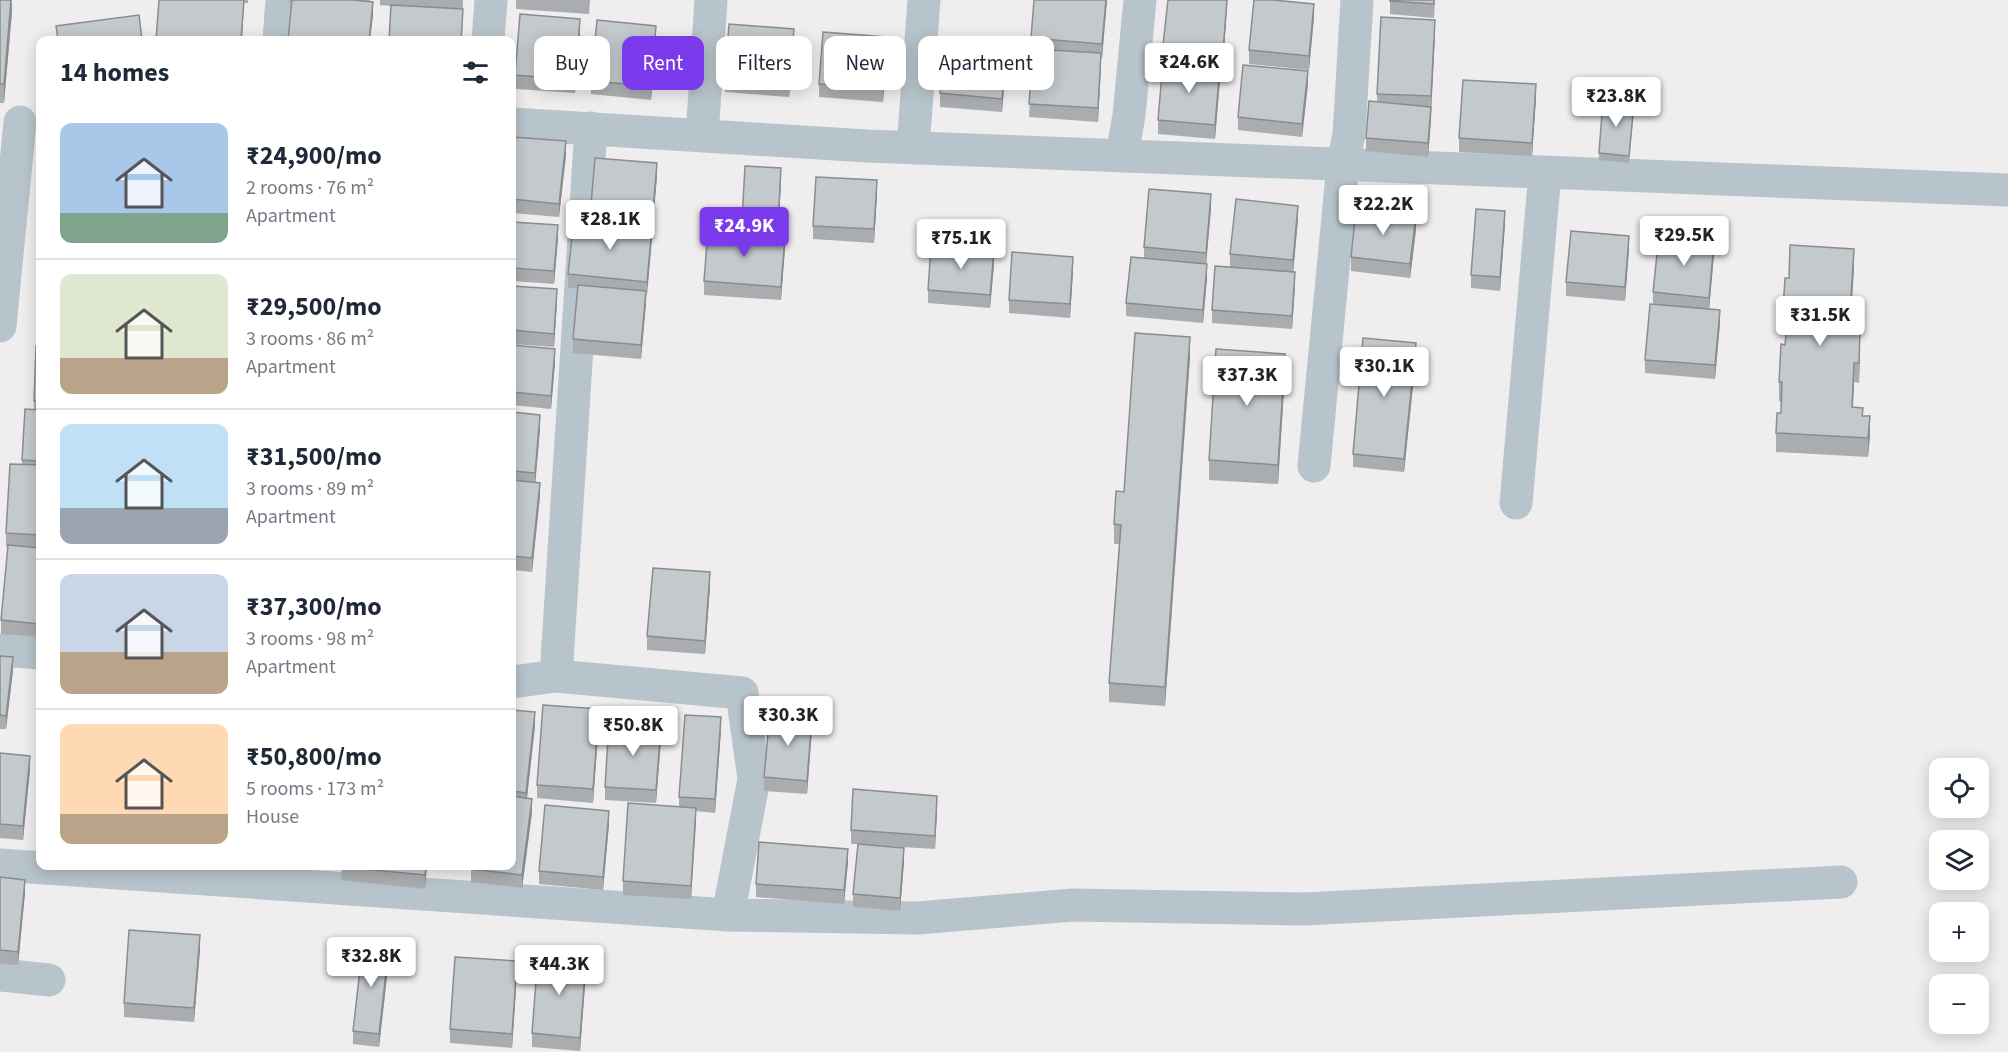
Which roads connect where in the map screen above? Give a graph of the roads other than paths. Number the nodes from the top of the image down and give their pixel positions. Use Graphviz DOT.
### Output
graph roads {
  1 [pos="282,0"];
  2 [pos="491,0"];
  3 [pos="711,0"];
  4 [pos="924,0"];
  5 [pos="1140,0"];
  6 [pos="1357,0"];
  7 [pos="279,36"];
  8 [pos="488,36"];
  9 [pos="20,122"];
  10 [pos="516,124"];
  11 [pos="591,128"];
  12 [pos="702,136"];
  13 [pos="913,148"];
  14 [pos="1122,156"];
  15 [pos="1343,165"];
  16 [pos="1545,172"];
  17 [pos="2008,190"];
  18 [pos="0,326"];
  19 [pos="1314,466"];
  20 [pos="1516,503"];
  21 [pos="0,650"];
  22 [pos="36,653"];
  23 [pos="556,676"];
  24 [pos="516,681"];
  25 [pos="0,865"];
  26 [pos="36,867"];
  27 [pos="73,870"];
  28 [pos="1841,882"];
  29 [pos="728,915"];
  30 [pos="0,975"];
  31 [pos="50,980"];
  1 -- 7 [label="street"];
  2 -- 8 [label="street"];
  3 -- 12 [label="street"];
  4 -- 13 [label="street"];
  5 -- 14 [label="street"];
  6 -- 15 [label="street"];
  9 -- 18 [label="street"];
  10 -- 11 [label="street"];
  11 -- 12 [label="street"];
  11 -- 23 [label="street"];
  12 -- 13 [label="street"];
  13 -- 14 [label="street"];
  14 -- 15 [label="street"];
  15 -- 16 [label="street"];
  15 -- 19 [label="street"];
  16 -- 17 [label="street"];
  16 -- 20 [label="street"];
  21 -- 22 [label="street"];
  23 -- 24 [label="street"];
  23 -- 29 [label="street"];
  25 -- 26 [label="street"];
  27 -- 29 [label="street"];
  28 -- 29 [label="street"];
  30 -- 31 [label="street"];
}
